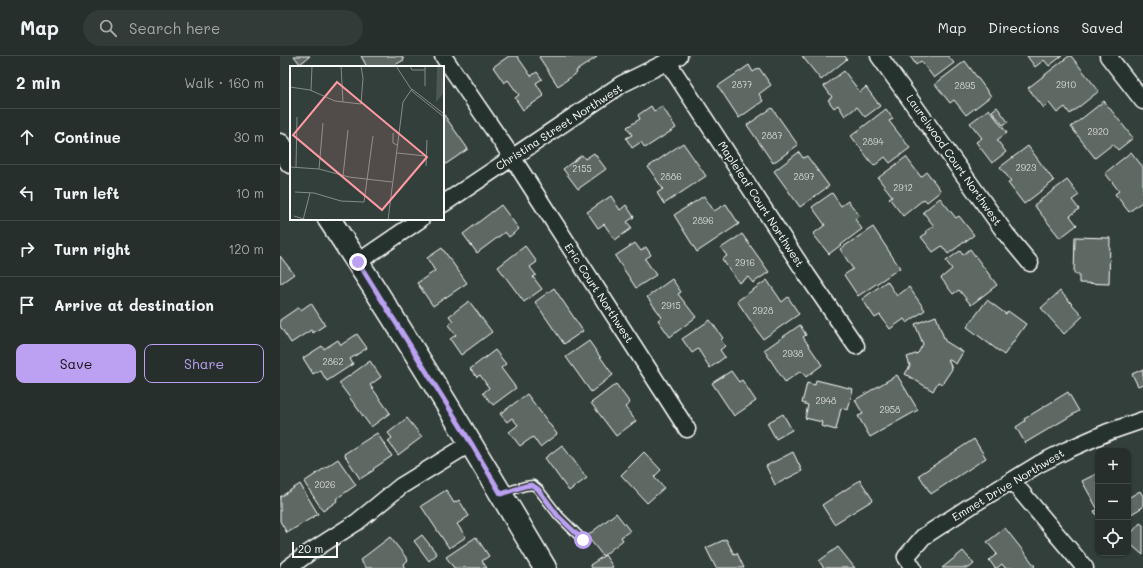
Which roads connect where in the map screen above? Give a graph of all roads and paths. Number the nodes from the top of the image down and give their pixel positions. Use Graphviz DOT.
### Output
graph roads {
  1 [pos="443,56"];
  2 [pos="879,56"];
  3 [pos="1108,56"];
  4 [pos="673,59"];
  5 [pos="1143,101"];
  6 [pos="280,145"];
  7 [pos="512,157"];
  8 [pos="290,160"];
  9 [pos="444,203"];
  10 [pos="330,220"];
  11 [pos="421,220"];
  12 [pos="358,262"];
  13 [pos="1030,263"];
  14 [pos="856,346"];
  15 [pos="1143,420"];
  16 [pos="687,429"];
  17 [pos="471,443"];
  18 [pos="1012,481"];
  19 [pos="501,494"];
  20 [pos="583,540"];
  21 [pos="909,562"];
  22 [pos="280,564"];
  23 [pos="283,568"];
  24 [pos="288,568"];
  25 [pos="545,568"];
  26 [pos="1085,568"];
  1 -- 7 [label="street, Eric Court Northwest"];
  2 -- 13 [label="street, Laurelwood Court Northwest"];
  3 -- 5 [label="street"];
  4 -- 7 [label="street, Christina Street Northwest"];
  4 -- 14 [label="street, Mapleleaf Court Northwest"];
  6 -- 8 [label="main road"];
  7 -- 9 [label="street, Christina Street Northwest"];
  7 -- 16 [label="street, Eric Court Northwest"];
  10 -- 12 [label="main road"];
  11 -- 12 [label="street"];
  12 -- 17 [label="main road"];
  15 -- 18 [label="street, Emmet Drive Northwest"];
  17 -- 19 [label="main road"];
  17 -- 24 [label="street"];
  18 -- 21 [label="street, Emmet Drive Northwest"];
  18 -- 26 [label="street"];
  19 -- 20 [label="lane"];
  19 -- 25 [label="main road"];
  22 -- 23 [label="street"];
}
